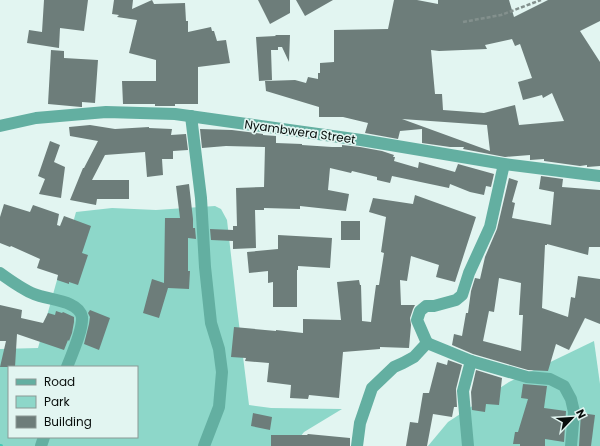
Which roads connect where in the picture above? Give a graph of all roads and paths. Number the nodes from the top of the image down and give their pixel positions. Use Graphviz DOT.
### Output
graph roads {
  1 [pos="541,0"];
  2 [pos="462,22"];
  3 [pos="191,116"];
  4 [pos="0,126"];
  5 [pos="504,164"];
  6 [pos="600,176"];
  7 [pos="0,273"];
  8 [pos="427,342"];
  9 [pos="470,361"];
  10 [pos="67,366"];
  11 [pos="204,446"];
  12 [pos="357,446"];
  13 [pos="468,446"];
  14 [pos="571,446"];
  1 -- 2 [label="path"];
  3 -- 4 [label="street, Nyambwera Street"];
  3 -- 5 [label="street, Nyambwera Street"];
  3 -- 11 [label="street"];
  5 -- 6 [label="street, Nyambwera Street"];
  5 -- 8 [label="street"];
  7 -- 10 [label="street"];
  8 -- 9 [label="street"];
  8 -- 12 [label="street"];
  9 -- 13 [label="street"];
  9 -- 14 [label="street"];
}
